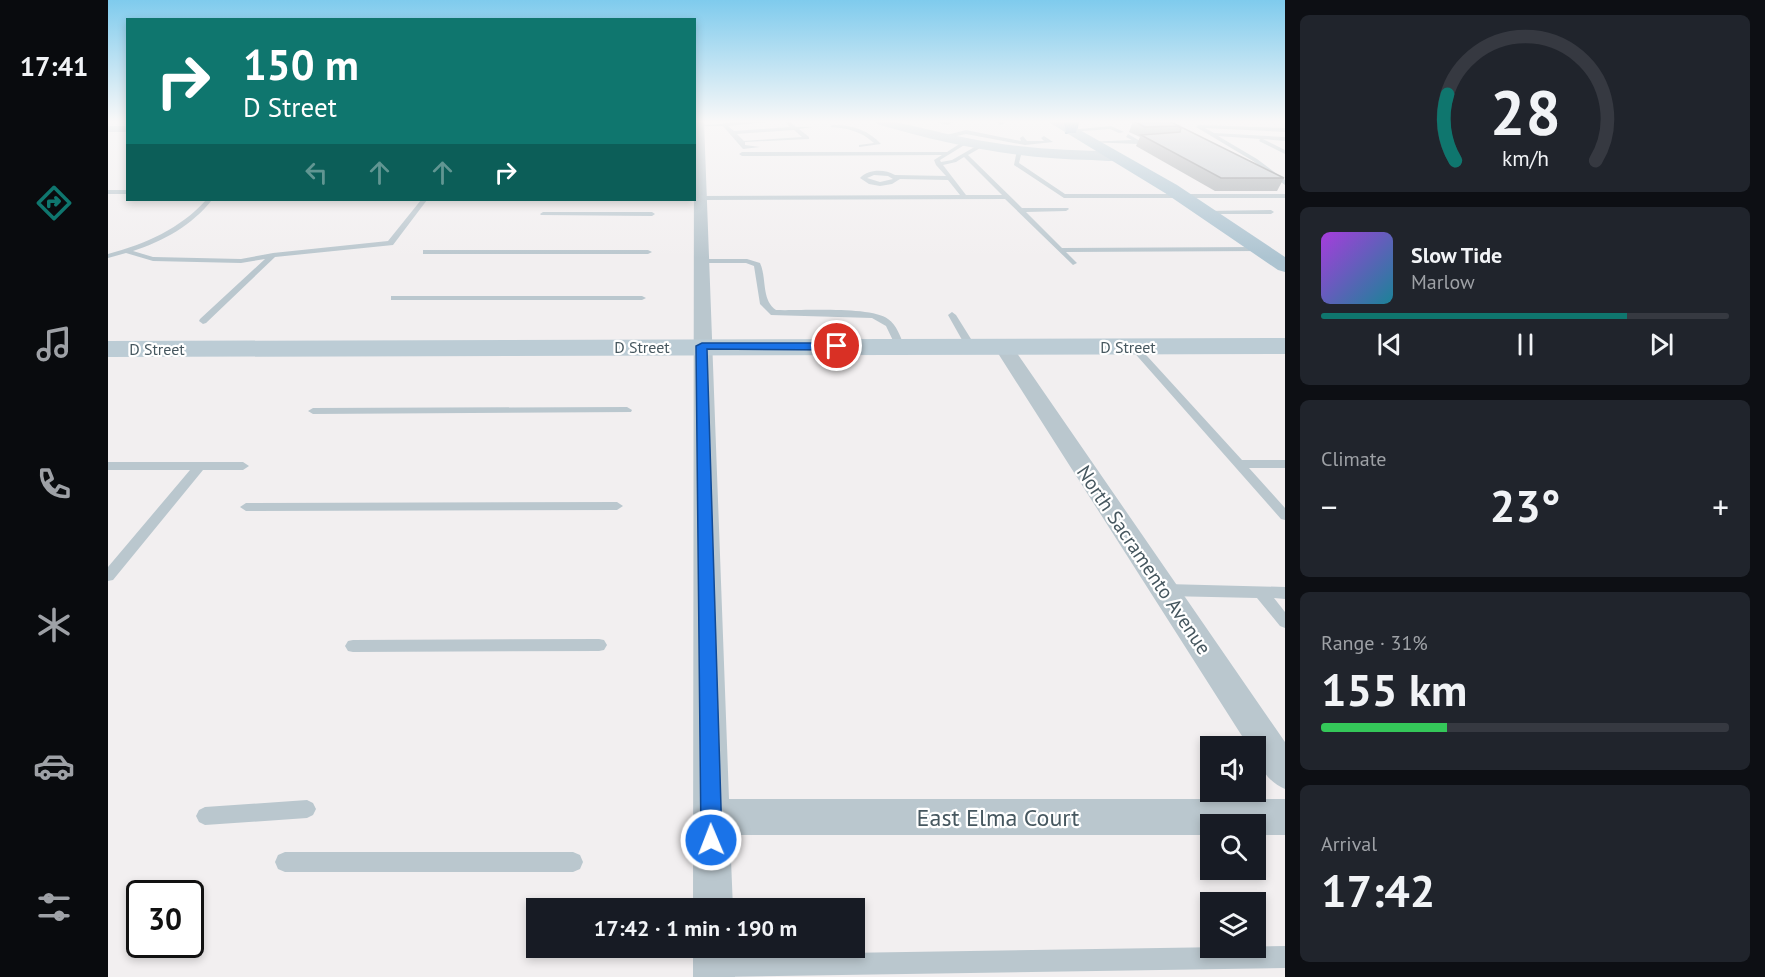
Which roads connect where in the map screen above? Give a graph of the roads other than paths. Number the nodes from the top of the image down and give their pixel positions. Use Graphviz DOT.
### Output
graph roads {
  1 [pos="699,167"];
  2 [pos="940,167"];
  3 [pos="983,167"];
  4 [pos="1020,167"];
  5 [pos="1132,167"];
  6 [pos="1263,167"];
  7 [pos="1267,169"];
  8 [pos="1285,170"];
  9 [pos="896,177"];
  10 [pos="949,178"];
  11 [pos="1285,183"];
  12 [pos="884,184"];
  13 [pos="108,192"];
  14 [pos="126,192"];
  15 [pos="1180,196"];
  16 [pos="1285,196"];
  17 [pos="893,197"];
  18 [pos="964,197"];
  19 [pos="1008,197"];
  20 [pos="700,198"];
  21 [pos="209,201"];
  22 [pos="423,201"];
  23 [pos="1066,209"];
  24 [pos="1021,210"];
  25 [pos="1271,212"];
  26 [pos="1206,213"];
  27 [pos="543,214"];
  28 [pos="652,214"];
  29 [pos="1260,249"];
  30 [pos="1060,250"];
  31 [pos="126,251"];
  32 [pos="426,252"];
  33 [pos="648,252"];
  34 [pos="273,255"];
  35 [pos="108,256"];
  36 [pos="701,261"];
  37 [pos="1073,263"];
  38 [pos="1285,266"];
  39 [pos="394,298"];
  40 [pos="642,298"];
  41 [pos="952,315"];
  42 [pos="203,321"];
  43 [pos="702,346"];
  44 [pos="1285,346"];
  45 [pos="900,347"];
  46 [pos="971,347"];
  47 [pos="1003,347"];
  48 [pos="1134,347"];
  49 [pos="108,349"];
  50 [pos="627,410"];
  51 [pos="313,411"];
  52 [pos="1239,464"];
  53 [pos="1285,464"];
  54 [pos="108,466"];
  55 [pos="200,466"];
  56 [pos="243,466"];
  57 [pos="617,506"];
  58 [pos="246,507"];
  59 [pos="1285,516"];
  60 [pos="108,576"];
  61 [pos="1164,590"];
  62 [pos="1261,593"];
  63 [pos="1285,593"];
  64 [pos="1285,622"];
  65 [pos="599,645"];
  66 [pos="353,646"];
  67 [pos="1285,772"];
  68 [pos="308,809"];
  69 [pos="205,816"];
  70 [pos="711,817"];
  71 [pos="1285,817"];
  72 [pos="285,862"];
  73 [pos="573,862"];
  74 [pos="713,898"];
  75 [pos="1285,957"];
  76 [pos="714,964"];
  1 -- 20 [label="street"];
  2 -- 10 [label="lane"];
  3 -- 19 [label="lane"];
  4 -- 15 [label="lane"];
  5 -- 15 [label="main road"];
  6 -- 7 [label="lane"];
  7 -- 8 [label="lane"];
  7 -- 11 [label="lane"];
  9 -- 10 [label="lane"];
  9 -- 12 [label="lane"];
  9 -- 12 [label="lane"];
  10 -- 18 [label="lane"];
  12 -- 17 [label="lane"];
  13 -- 14 [label="lane"];
  15 -- 16 [label="lane"];
  15 -- 26 [label="main road"];
  17 -- 18 [label="lane"];
  17 -- 20 [label="lane"];
  18 -- 19 [label="lane"];
  19 -- 24 [label="lane"];
  20 -- 36 [label="street"];
  21 -- 31 [label="lane"];
  22 -- 34 [label="lane"];
  23 -- 24 [label="lane"];
  24 -- 30 [label="lane"];
  25 -- 26 [label="lane"];
  26 -- 29 [label="main road"];
  27 -- 28 [label="lane"];
  29 -- 30 [label="lane"];
  29 -- 38 [label="main road"];
  30 -- 37 [label="lane"];
  31 -- 34 [label="lane"];
  31 -- 35 [label="lane"];
  32 -- 33 [label="lane"];
  34 -- 42 [label="lane"];
  36 -- 43 [label="street"];
  36 -- 45 [label="lane"];
  39 -- 40 [label="lane"];
  41 -- 46 [label="lane"];
  43 -- 45 [label="street, D Street"];
  43 -- 49 [label="street, D Street"];
  43 -- 70 [label="street"];
  44 -- 48 [label="street, D Street"];
  45 -- 46 [label="street, D Street"];
  46 -- 47 [label="street, D Street"];
  47 -- 48 [label="street, D Street"];
  47 -- 61 [label="street, North Sacramento Avenue"];
  48 -- 52 [label="lane"];
  50 -- 51 [label="lane"];
  52 -- 53 [label="lane"];
  52 -- 59 [label="lane"];
  54 -- 55 [label="lane"];
  55 -- 56 [label="lane"];
  55 -- 60 [label="lane"];
  57 -- 58 [label="lane"];
  61 -- 62 [label="lane"];
  61 -- 67 [label="street, North Sacramento Avenue"];
  62 -- 63 [label="lane"];
  62 -- 64 [label="lane"];
  65 -- 66 [label="lane"];
  68 -- 69 [label="lane"];
  70 -- 71 [label="street, East Elma Court"];
  70 -- 74 [label="street"];
  72 -- 73 [label="lane"];
  75 -- 76 [label="lane"];
}
